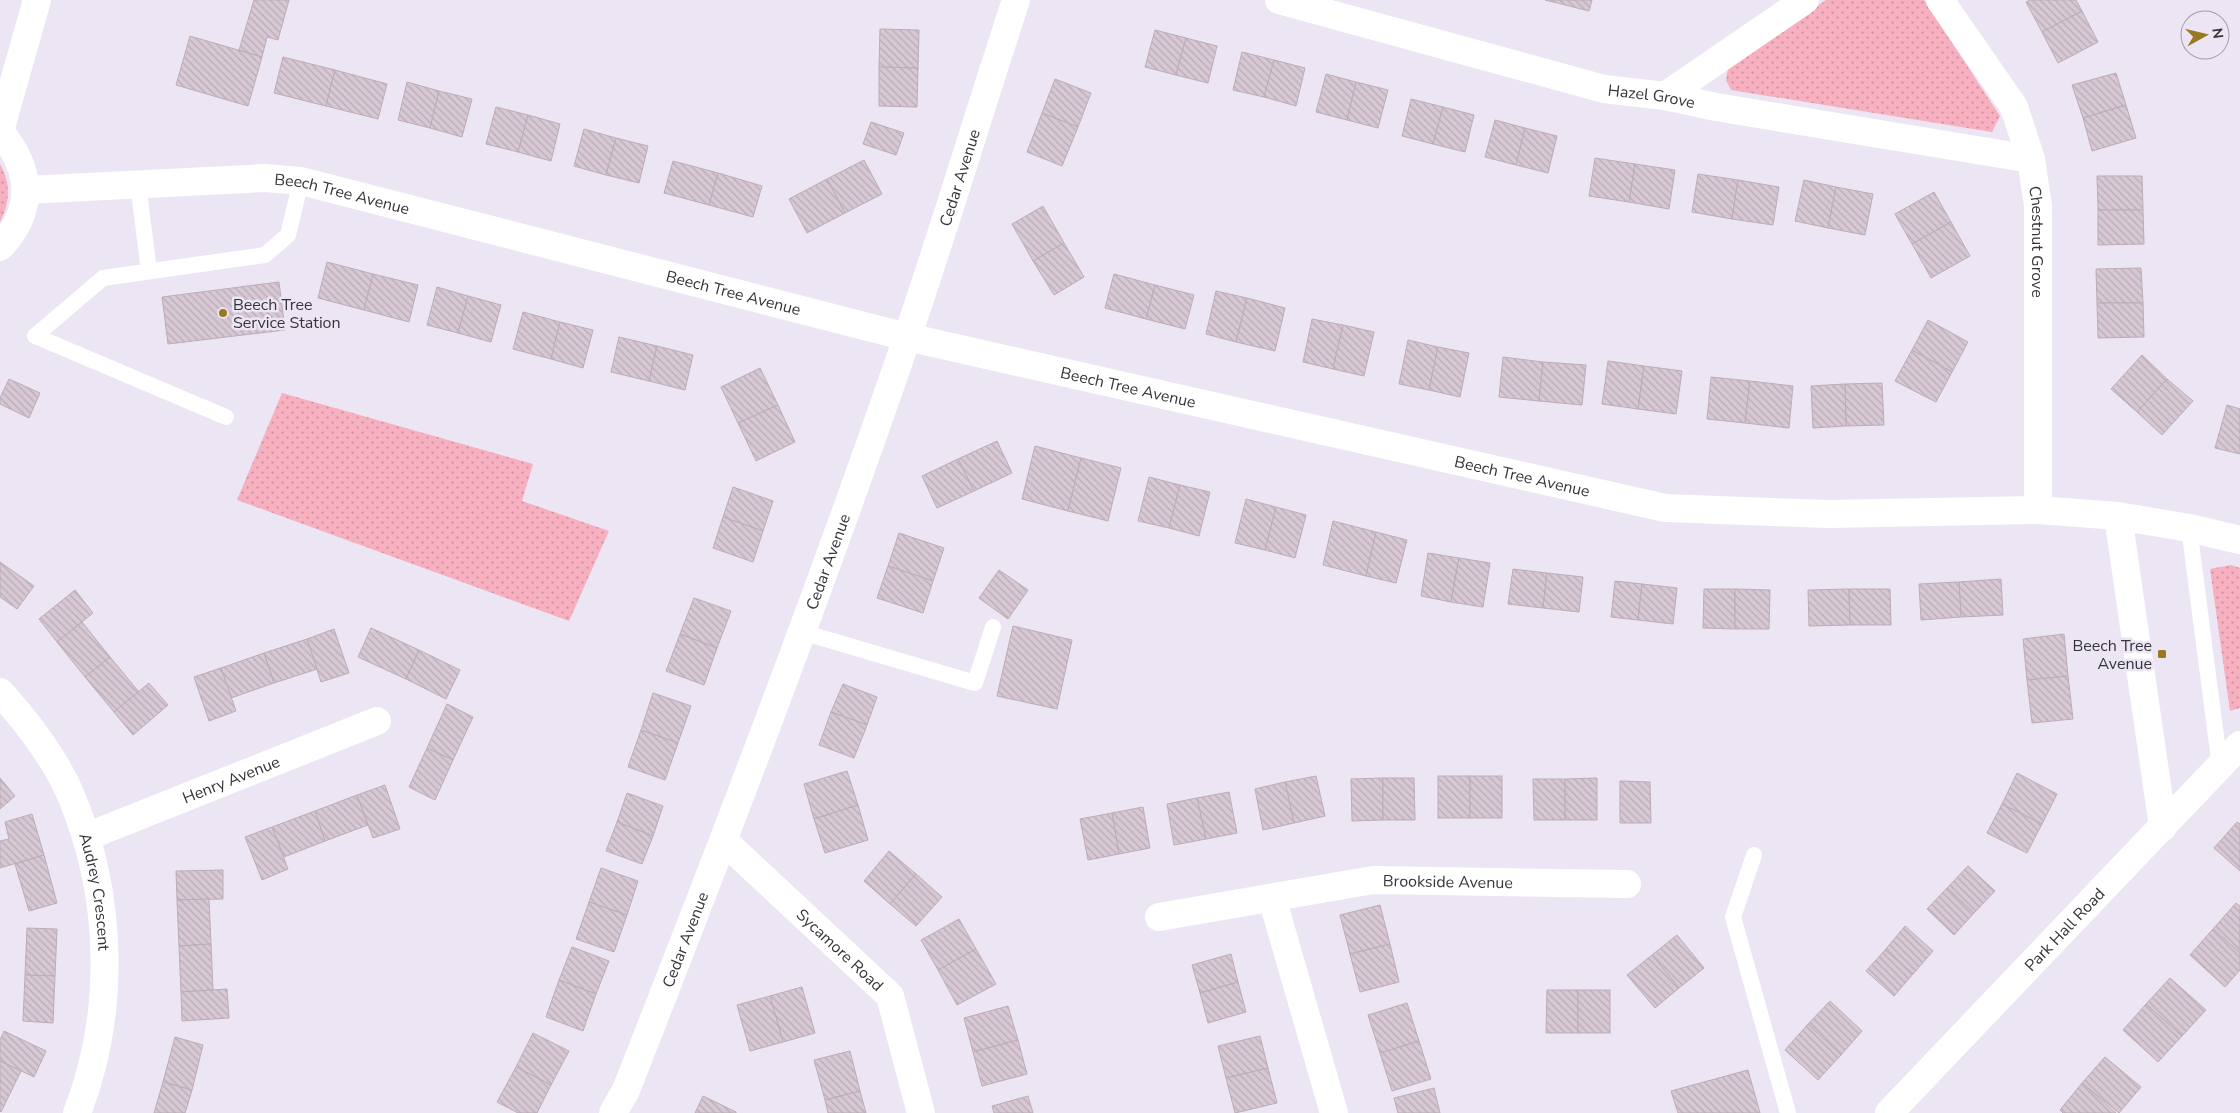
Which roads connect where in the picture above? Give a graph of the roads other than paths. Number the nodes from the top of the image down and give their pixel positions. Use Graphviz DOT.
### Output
graph roads {
  1 [pos="37,0"];
  2 [pos="1016,0"];
  3 [pos="1279,0"];
  4 [pos="1805,0"];
  5 [pos="1940,0"];
  6 [pos="1356,9"];
  7 [pos="1665,96"];
  8 [pos="0,132"];
  9 [pos="2032,160"];
  10 [pos="301,181"];
  11 [pos="138,184"];
  12 [pos="26,190"];
  13 [pos="0,247"];
  14 [pos="149,271"];
  15 [pos="907,337"];
  16 [pos="226,417"];
  17 [pos="2038,510"];
  18 [pos="2118,516"];
  19 [pos="2189,528"];
  20 [pos="2240,540"];
  21 [pos="993,627"];
  22 [pos="802,632"];
  23 [pos="0,692"];
  24 [pos="377,721"];
  25 [pos="2240,745"];
  26 [pos="2220,767"];
  27 [pos="2163,827"];
  28 [pos="86,837"];
  29 [pos="724,842"];
  30 [pos="1754,855"];
  31 [pos="1627,884"];
  32 [pos="1272,898"];
  33 [pos="1159,917"];
  34 [pos="77,1113"];
  35 [pos="613,1113"];
  36 [pos="921,1113"];
  37 [pos="1334,1113"];
  38 [pos="1788,1113"];
  39 [pos="1889,1113"];
  1 -- 8 [label="street"];
  2 -- 15 [label="street, Cedar Avenue"];
  3 -- 6 [label="street, Hazel Grove"];
  4 -- 7 [label="street"];
  5 -- 9 [label="street, Chestnut Grove"];
  6 -- 7 [label="street, Hazel Grove"];
  7 -- 9 [label="street, Hazel Grove"];
  8 -- 12 [label="street"];
  9 -- 17 [label="street, Chestnut Grove"];
  10 -- 11 [label="street, Beech Tree Avenue"];
  10 -- 14 [label="lane"];
  10 -- 15 [label="street, Beech Tree Avenue"];
  11 -- 12 [label="street, Beech Tree Avenue"];
  11 -- 14 [label="lane"];
  12 -- 13 [label="street"];
  14 -- 16 [label="lane"];
  15 -- 17 [label="street, Beech Tree Avenue"];
  15 -- 22 [label="street, Cedar Avenue"];
  17 -- 18 [label="street, Beech Tree Avenue"];
  18 -- 19 [label="street, Beech Tree Avenue"];
  18 -- 27 [label="street"];
  19 -- 20 [label="street, Beech Tree Avenue"];
  19 -- 26 [label="lane"];
  21 -- 22 [label="lane"];
  22 -- 29 [label="street, Cedar Avenue"];
  23 -- 28 [label="street, Audrey Crescent"];
  24 -- 28 [label="street, Henry Avenue"];
  25 -- 26 [label="street, Park Hall Road"];
  26 -- 27 [label="street, Park Hall Road"];
  27 -- 39 [label="street, Park Hall Road"];
  28 -- 34 [label="street, Audrey Crescent"];
  29 -- 35 [label="street, Cedar Avenue"];
  29 -- 36 [label="street, Sycamore Road"];
  30 -- 38 [label="lane"];
  31 -- 32 [label="street, Brookside Avenue"];
  32 -- 33 [label="street, Brookside Avenue"];
  32 -- 37 [label="street"];
}
